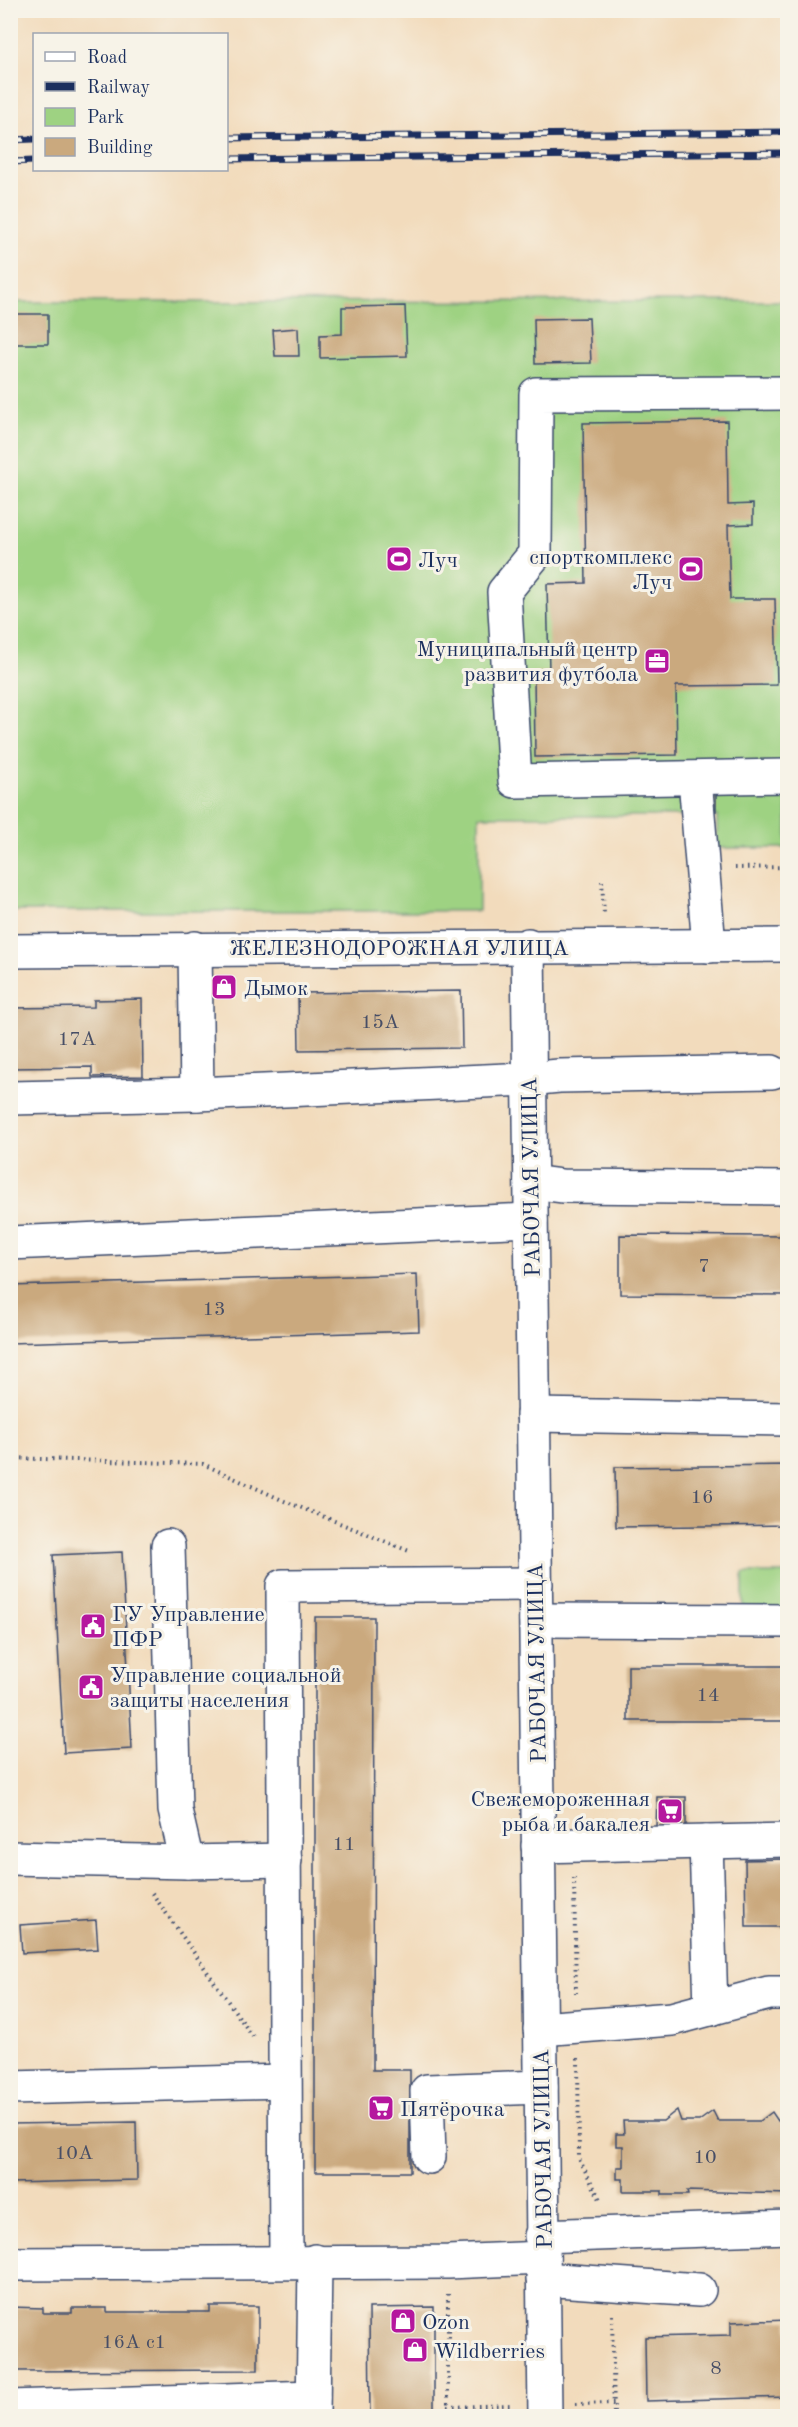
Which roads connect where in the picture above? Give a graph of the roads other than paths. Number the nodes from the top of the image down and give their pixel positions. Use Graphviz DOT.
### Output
graph roads {
  1 [pos="788,393"];
  2 [pos="788,776"];
  3 [pos="695,779"];
  4 [pos="528,945"];
  5 [pos="788,945"];
  6 [pos="709,946"];
  7 [pos="195,948"];
  8 [pos="10,951"];
  9 [pos="772,1072"];
  10 [pos="528,1079"];
  11 [pos="197,1094"];
  12 [pos="10,1098"];
  13 [pos="531,1182"];
  14 [pos="788,1188"];
  15 [pos="531,1220"];
  16 [pos="10,1243"];
  17 [pos="533,1414"];
  18 [pos="788,1419"];
  19 [pos="168,1546"];
  20 [pos="536,1584"];
  21 [pos="536,1620"];
  22 [pos="788,1622"];
  23 [pos="788,1840"];
  24 [pos="706,1842"];
  25 [pos="538,1846"];
  26 [pos="10,1858"];
  27 [pos="285,1860"];
  28 [pos="187,1862"];
  29 [pos="788,1993"];
  30 [pos="711,2009"];
  31 [pos="540,2029"];
  32 [pos="284,2081"];
  33 [pos="541,2087"];
  34 [pos="10,2088"];
  35 [pos="429,2157"];
  36 [pos="788,2227"];
  37 [pos="542,2258"];
  38 [pos="300,2261"];
  39 [pos="10,2264"];
  40 [pos="699,2290"];
  41 [pos="10,2407"];
  42 [pos="313,2407"];
  43 [pos="531,2411"];
  1 -- 3 [label="street"];
  2 -- 3 [label="street"];
  3 -- 6 [label="street"];
  4 -- 6 [label="street, ЖЕЛЕЗНОДОРОЖНАЯ УЛИЦА"];
  4 -- 7 [label="street, ЖЕЛЕЗНОДОРОЖНАЯ УЛИЦА"];
  4 -- 10 [label="street, РАБОЧАЯ УЛИЦА"];
  5 -- 6 [label="street, ЖЕЛЕЗНОДОРОЖНАЯ УЛИЦА"];
  7 -- 8 [label="street, ЖЕЛЕЗНОДОРОЖНАЯ УЛИЦА"];
  7 -- 11 [label="street"];
  9 -- 10 [label="street"];
  10 -- 11 [label="street"];
  10 -- 13 [label="street, РАБОЧАЯ УЛИЦА"];
  11 -- 12 [label="street"];
  13 -- 14 [label="street"];
  13 -- 15 [label="street, РАБОЧАЯ УЛИЦА"];
  15 -- 16 [label="street"];
  15 -- 17 [label="street, РАБОЧАЯ УЛИЦА"];
  17 -- 18 [label="street"];
  17 -- 20 [label="street, РАБОЧАЯ УЛИЦА"];
  19 -- 28 [label="street"];
  20 -- 21 [label="street, РАБОЧАЯ УЛИЦА"];
  20 -- 27 [label="street"];
  21 -- 22 [label="street"];
  21 -- 25 [label="street, РАБОЧАЯ УЛИЦА"];
  23 -- 24 [label="street"];
  24 -- 25 [label="street"];
  24 -- 30 [label="street"];
  25 -- 31 [label="street, РАБОЧАЯ УЛИЦА"];
  26 -- 28 [label="street"];
  27 -- 28 [label="street"];
  27 -- 32 [label="street"];
  29 -- 30 [label="street"];
  30 -- 31 [label="street"];
  31 -- 33 [label="street, РАБОЧАЯ УЛИЦА"];
  32 -- 34 [label="street"];
  32 -- 38 [label="street"];
  33 -- 35 [label="street"];
  33 -- 37 [label="street, РАБОЧАЯ УЛИЦА"];
  36 -- 37 [label="street"];
  37 -- 38 [label="street"];
  37 -- 40 [label="street"];
  37 -- 43 [label="street, РАБОЧАЯ УЛИЦА"];
  38 -- 39 [label="street"];
  38 -- 42 [label="street"];
  41 -- 42 [label="street"];
}
